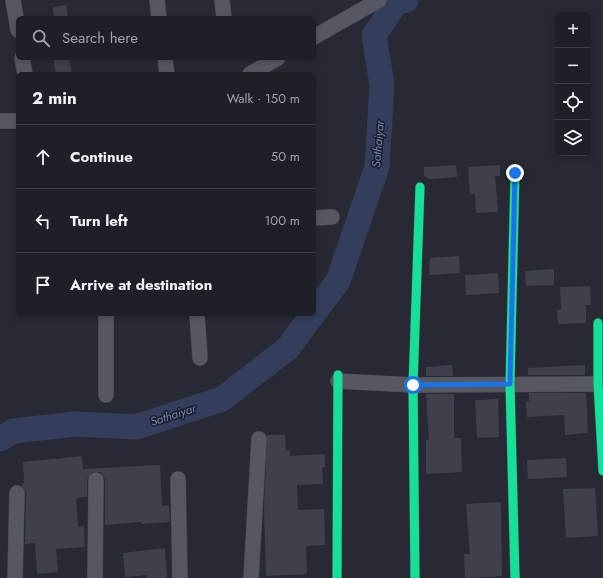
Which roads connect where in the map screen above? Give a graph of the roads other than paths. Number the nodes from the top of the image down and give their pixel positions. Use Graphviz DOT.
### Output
graph roads {
  1 [pos="13,0"];
  2 [pos="157,0"];
  3 [pos="222,0"];
  4 [pos="374,1"];
  5 [pos="159,16"];
  6 [pos="224,16"];
  7 [pos="16,18"];
  8 [pos="316,36"];
  9 [pos="22,60"];
  10 [pos="165,60"];
  11 [pos="274,60"];
  12 [pos="25,72"];
  13 [pos="167,72"];
  14 [pos="254,72"];
  15 [pos="0,121"];
  16 [pos="16,121"];
  17 [pos="515,173"];
  18 [pos="420,187"];
  19 [pos="316,218"];
  20 [pos="332,218"];
  21 [pos="106,316"];
  22 [pos="197,316"];
  23 [pos="598,323"];
  24 [pos="200,358"];
  25 [pos="338,378"];
  26 [pos="510,384"];
  27 [pos="600,384"];
  28 [pos="413,385"];
  29 [pos="106,394"];
  30 [pos="259,439"];
  31 [pos="603,471"];
  32 [pos="178,479"];
  33 [pos="96,480"];
  34 [pos="17,493"];
  35 [pos="15,578"];
  36 [pos="95,578"];
  37 [pos="180,578"];
  38 [pos="251,578"];
  39 [pos="337,578"];
  40 [pos="415,578"];
  41 [pos="515,578"];
  1 -- 7 [label="street"];
  2 -- 5 [label="street"];
  3 -- 6 [label="street"];
  4 -- 8 [label="street"];
  9 -- 12 [label="street"];
  10 -- 13 [label="street"];
  11 -- 14 [label="street"];
  15 -- 16 [label="street"];
  17 -- 26 [label="street"];
  18 -- 28 [label="street"];
  19 -- 20 [label="street"];
  21 -- 29 [label="street"];
  22 -- 24 [label="street"];
  23 -- 27 [label="street"];
  25 -- 28 [label="street"];
  25 -- 39 [label="street"];
  26 -- 27 [label="street"];
  26 -- 28 [label="street"];
  26 -- 41 [label="street"];
  27 -- 31 [label="street"];
  28 -- 40 [label="street"];
  30 -- 38 [label="street"];
  32 -- 37 [label="street"];
  33 -- 36 [label="street"];
  34 -- 35 [label="street"];
}
